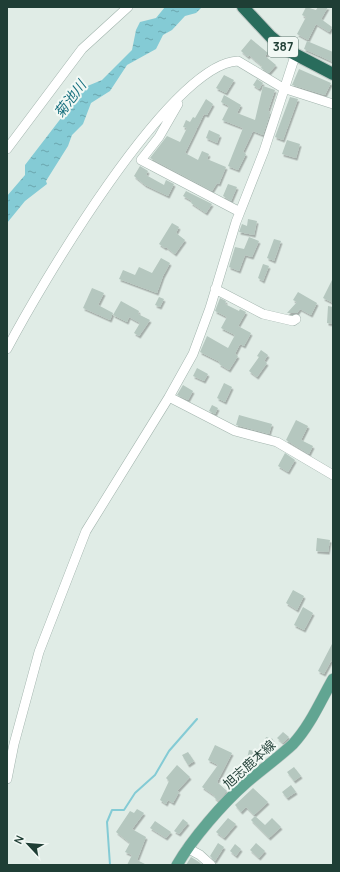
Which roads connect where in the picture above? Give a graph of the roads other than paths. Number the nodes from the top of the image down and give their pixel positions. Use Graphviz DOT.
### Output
graph roads {
  1 [pos="128,7"];
  2 [pos="243,7"];
  3 [pos="295,56"];
  4 [pos="333,74"];
  5 [pos="188,88"];
  6 [pos="286,89"];
  7 [pos="333,104"];
  8 [pos="7,149"];
  9 [pos="240,212"];
  10 [pos="215,289"];
  11 [pos="296,319"];
  12 [pos="7,349"];
  13 [pos="169,397"];
  14 [pos="333,475"];
  15 [pos="333,679"];
  16 [pos="7,780"];
  17 [pos="187,848"];
  18 [pos="177,865"];
  19 [pos="211,865"];
  1 -- 8 [label="street"];
  2 -- 3 [label="highway, 387"];
  3 -- 4 [label="highway, 387"];
  3 -- 6 [label="street"];
  5 -- 6 [label="street"];
  5 -- 9 [label="street"];
  5 -- 12 [label="street"];
  6 -- 7 [label="street"];
  6 -- 9 [label="street"];
  9 -- 10 [label="street"];
  10 -- 11 [label="street"];
  10 -- 13 [label="street"];
  13 -- 14 [label="street"];
  13 -- 16 [label="street"];
  15 -- 17 [label="main road, 旭志鹿本線"];
  17 -- 18 [label="main road, 旭志鹿本線"];
  17 -- 19 [label="street"];
}
